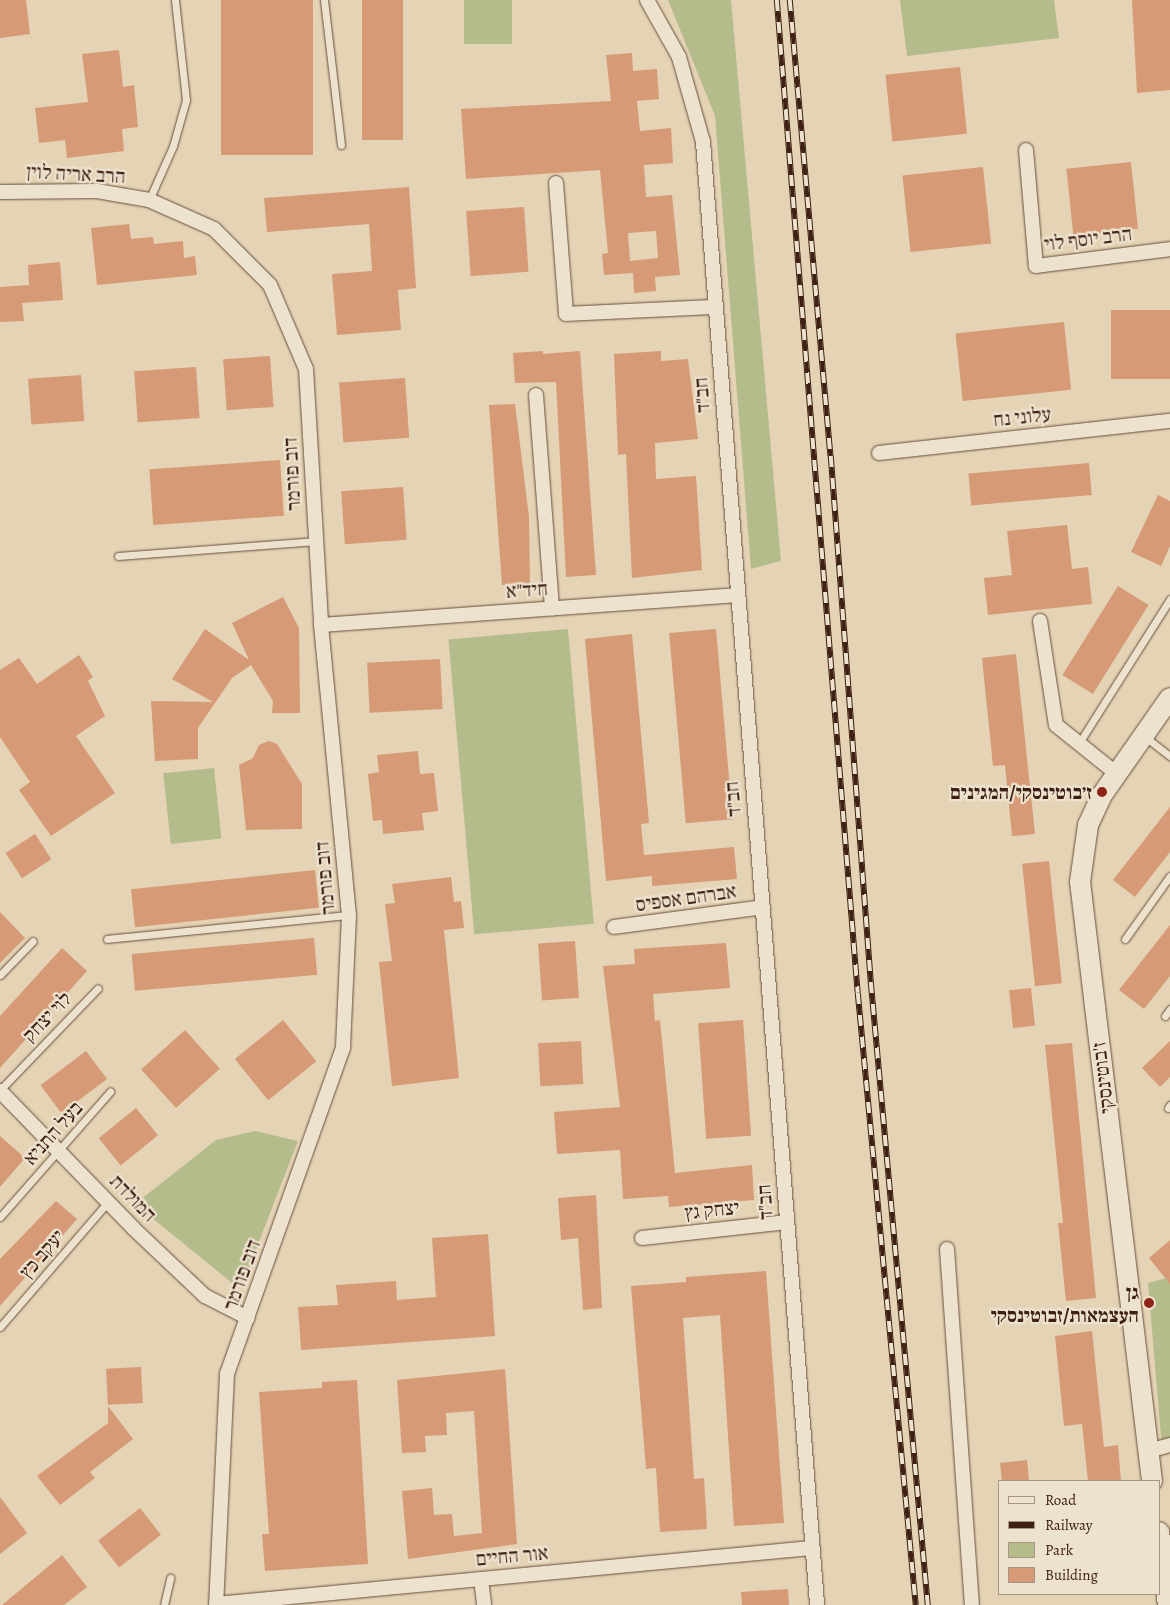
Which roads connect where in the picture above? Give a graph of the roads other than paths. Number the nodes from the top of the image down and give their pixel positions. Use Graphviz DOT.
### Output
graph roads {
  1 [pos="175,0"];
  2 [pos="324,0"];
  3 [pos="647,0"];
  4 [pos="340,145"];
  5 [pos="1026,150"];
  6 [pos="556,183"];
  7 [pos="0,192"];
  8 [pos="149,200"];
  9 [pos="1170,249"];
  10 [pos="716,307"];
  11 [pos="536,395"];
  12 [pos="1170,421"];
  13 [pos="879,453"];
  14 [pos="316,541"];
  15 [pos="118,556"];
  16 [pos="735,595"];
  17 [pos="1170,599"];
  18 [pos="552,608"];
  19 [pos="1040,621"];
  20 [pos="321,625"];
  21 [pos="1170,698"];
  22 [pos="1144,736"];
  23 [pos="1079,743"];
  24 [pos="1170,756"];
  25 [pos="1117,774"];
  26 [pos="1170,876"];
  27 [pos="763,907"];
  28 [pos="349,915"];
  29 [pos="614,928"];
  30 [pos="1125,939"];
  31 [pos="108,940"];
  32 [pos="33,941"];
  33 [pos="0,975"];
  34 [pos="98,988"];
  35 [pos="1170,1009"];
  36 [pos="1165,1016"];
  37 [pos="0,1090"];
  38 [pos="110,1092"];
  39 [pos="59,1150"];
  40 [pos="108,1202"];
  41 [pos="0,1217"];
  42 [pos="787,1222"];
  43 [pos="642,1238"];
  44 [pos="947,1250"];
  45 [pos="248,1318"];
  46 [pos="0,1327"];
  47 [pos="1170,1445"];
  48 [pos="1148,1452"];
  49 [pos="1152,1480"];
  50 [pos="1160,1540"];
  51 [pos="812,1548"];
  52 [pos="170,1578"];
  53 [pos="481,1579"];
  54 [pos="164,1605"];
  55 [pos="216,1605"];
  56 [pos="484,1605"];
  57 [pos="817,1605"];
  58 [pos="972,1605"];
  59 [pos="1168,1605"];
  1 -- 8 [label="lane"];
  2 -- 4 [label="lane"];
  3 -- 10 [label="street, חב\"ד"];
  5 -- 9 [label="street, הרב יוסף לוי"];
  6 -- 10 [label="street"];
  7 -- 8 [label="street, הרב אריה לוין"];
  8 -- 14 [label="street, דוב פורמר"];
  10 -- 16 [label="street, חב\"ד"];
  11 -- 18 [label="street"];
  12 -- 13 [label="street, עלוני נח"];
  14 -- 15 [label="lane"];
  14 -- 20 [label="street, דוב פורמר"];
  16 -- 18 [label="street, חיד\"א"];
  16 -- 27 [label="street, חב\"ד"];
  17 -- 23 [label="lane"];
  18 -- 20 [label="street, חיד\"א"];
  19 -- 23 [label="street"];
  20 -- 28 [label="street, דוב פורמר"];
  21 -- 22 [label="street, ז'בוטינסקי"];
  22 -- 24 [label="lane"];
  22 -- 25 [label="street, ז'בוטינסקי"];
  23 -- 25 [label="street"];
  25 -- 48 [label="street, ז'בוטינסקי"];
  26 -- 30 [label="lane"];
  27 -- 29 [label="street, אברהם אספיס"];
  27 -- 42 [label="street, חב\"ד"];
  28 -- 31 [label="lane"];
  28 -- 45 [label="street, דוב פורמר"];
  32 -- 33 [label="lane"];
  34 -- 37 [label="lane, לוי יצחק"];
  35 -- 36 [label="lane"];
  37 -- 39 [label="street, המולדת"];
  38 -- 39 [label="lane, בעל התניא"];
  39 -- 40 [label="street, המולדת"];
  39 -- 41 [label="lane, בעל התניא"];
  40 -- 45 [label="street, המולדת"];
  40 -- 46 [label="lane, יעקב כץ"];
  42 -- 43 [label="street, יצחק גץ"];
  42 -- 51 [label="street, חב\"ד"];
  44 -- 58 [label="street"];
  45 -- 55 [label="street, דוב פורמר"];
  47 -- 48 [label="street"];
  48 -- 49 [label="street, ז'בוטינסקי"];
  50 -- 59 [label="street"];
  51 -- 53 [label="street, אור החיים"];
  51 -- 57 [label="street, חב\"ד"];
  52 -- 54 [label="lane"];
  53 -- 55 [label="street, אור החיים"];
  53 -- 56 [label="street"];
}
